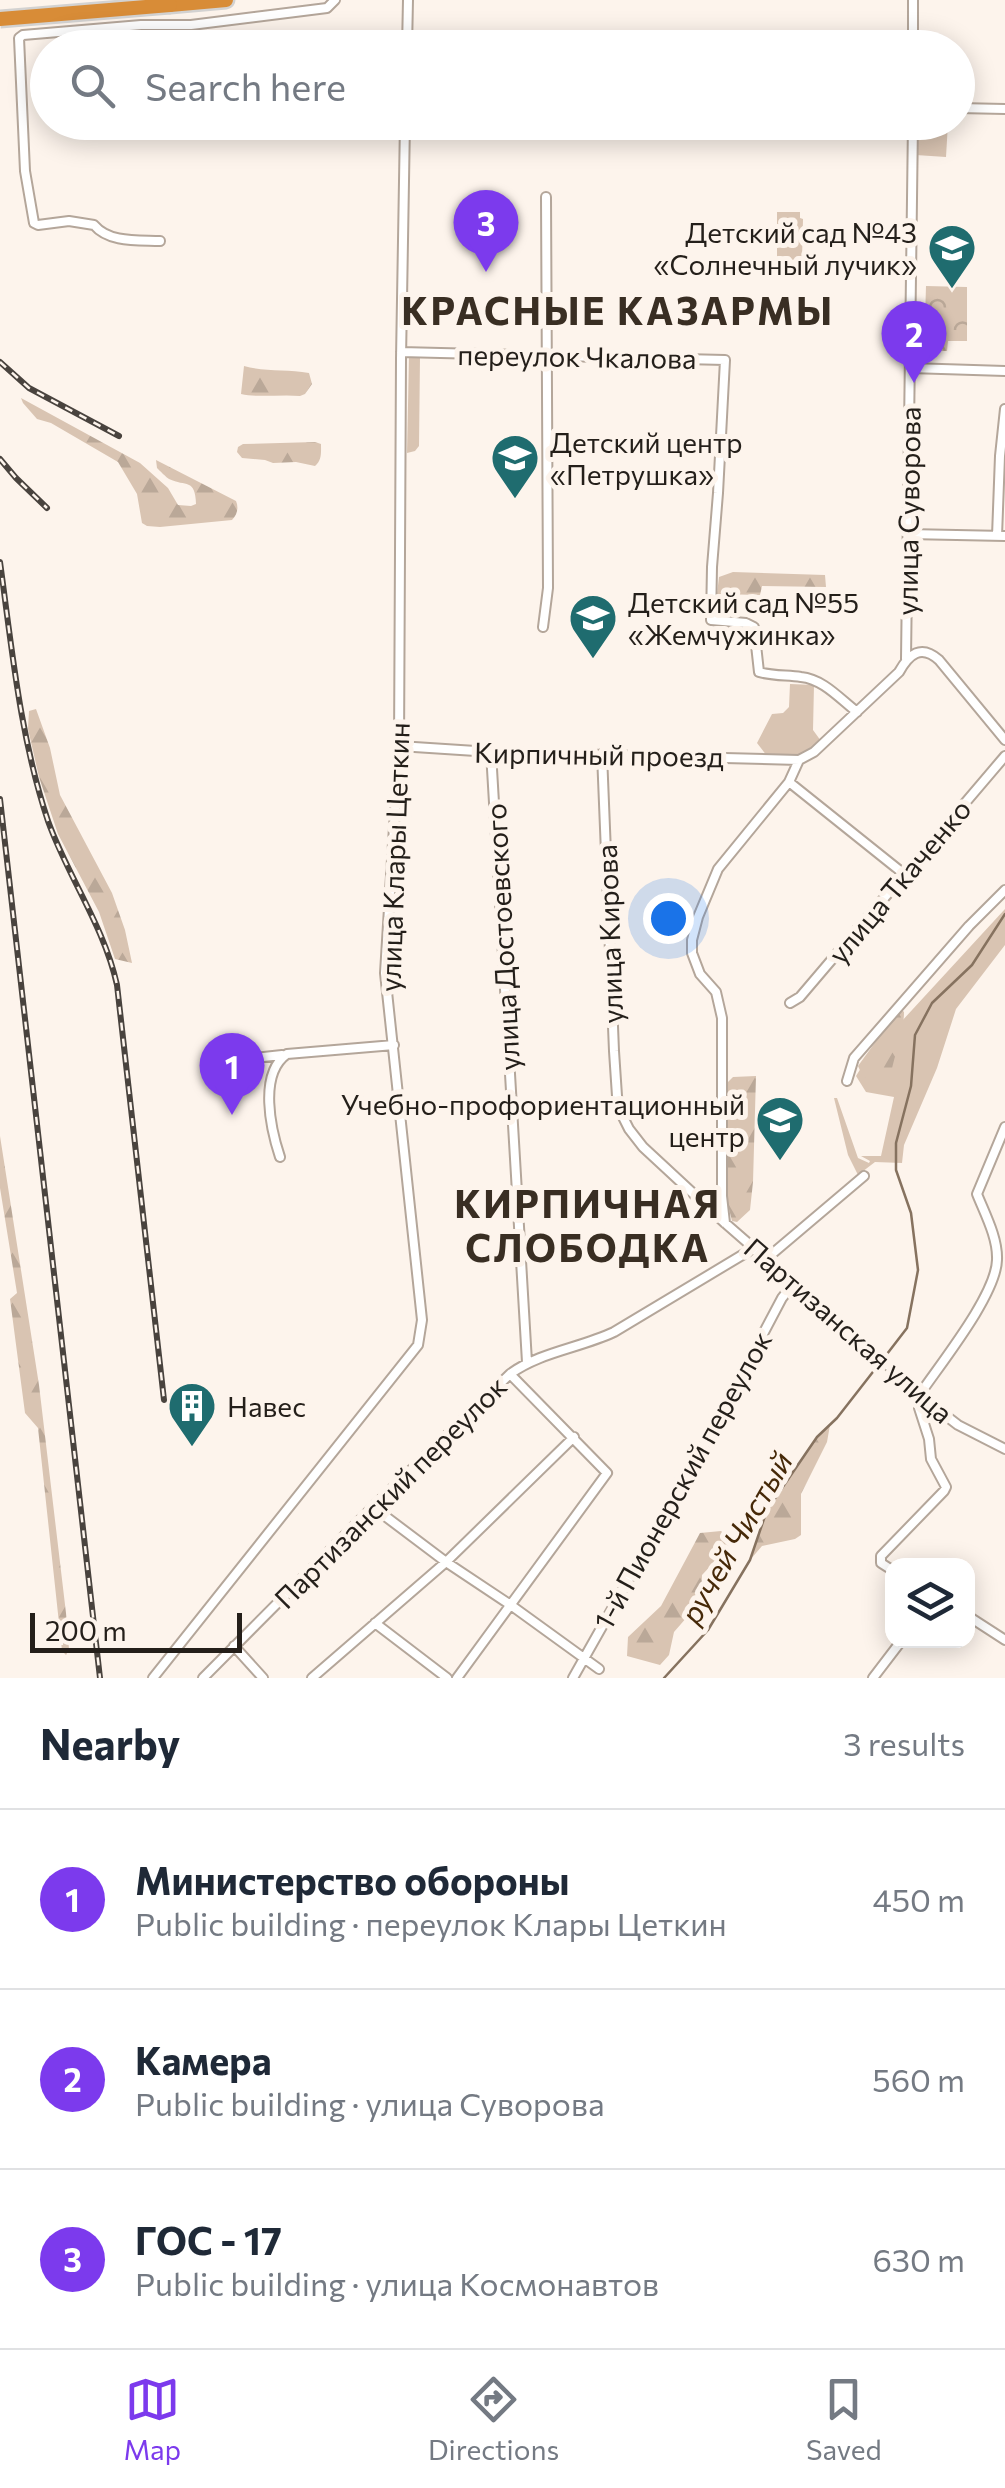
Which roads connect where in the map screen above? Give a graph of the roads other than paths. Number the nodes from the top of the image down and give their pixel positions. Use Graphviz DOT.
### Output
graph roads {
  1 [pos="141,0"];
  2 [pos="226,0"];
  3 [pos="335,0"];
  4 [pos="408,0"];
  5 [pos="914,0"];
  6 [pos="0,19"];
  7 [pos="142,25"];
  8 [pos="82,30"];
  9 [pos="407,30"];
  10 [pos="913,30"];
  11 [pos="30,34"];
  12 [pos="975,108"];
  13 [pos="1005,108"];
  14 [pos="405,140"];
  15 [pos="913,140"];
  16 [pos="546,197"];
  17 [pos="160,240"];
  18 [pos="401,352"];
  19 [pos="548,355"];
  20 [pos="910,368"];
  21 [pos="1005,370"];
  22 [pos="1005,409"];
  23 [pos="908,534"];
  24 [pos="1001,536"];
  25 [pos="543,627"];
  26 [pos="906,659"];
  27 [pos="857,712"];
  28 [pos="1005,740"];
  29 [pos="399,746"];
  30 [pos="491,752"];
  31 [pos="602,754"];
  32 [pos="1005,756"];
  33 [pos="799,760"];
  34 [pos="789,782"];
  35 [pos="904,874"];
  36 [pos="1005,890"];
  37 [pos="790,1004"];
  38 [pos="394,1045"];
  39 [pos="287,1054"];
  40 [pos="226,1061"];
  41 [pos="847,1081"];
  42 [pos="621,1113"];
  43 [pos="1005,1126"];
  44 [pos="280,1157"];
  45 [pos="864,1176"];
  46 [pos="725,1223"];
  47 [pos="754,1248"];
  48 [pos="766,1259"];
  49 [pos="794,1283"];
  50 [pos="527,1362"];
  51 [pos="510,1374"];
  52 [pos="920,1394"];
  53 [pos="574,1437"];
  54 [pos="1005,1438"];
  55 [pos="993,1443"];
  56 [pos="1005,1449"];
  57 [pos="372,1507"];
  58 [pos="446,1562"];
  59 [pos="885,1566"];
  60 [pos="512,1606"];
  61 [pos="975,1621"];
  62 [pos="374,1623"];
  63 [pos="1005,1640"];
  64 [pos="234,1646"];
  65 [pos="896,1648"];
  66 [pos="584,1658"];
  67 [pos="599,1669"];
  68 [pos="153,1678"];
  69 [pos="203,1678"];
  70 [pos="263,1678"];
  71 [pos="312,1678"];
  72 [pos="446,1678"];
  73 [pos="457,1678"];
  74 [pos="573,1678"];
  75 [pos="873,1678"];
  1 -- 7 [label="street"];
  2 -- 6 [label="highway, bridge"];
  3 -- 7 [label="street"];
  4 -- 9 [label="street"];
  5 -- 10 [label="street"];
  7 -- 8 [label="street"];
  11 -- 17 [label="street"];
  12 -- 13 [label="street"];
  14 -- 18 [label="street, улица Клары Цеткин"];
  15 -- 20 [label="street, улица Суворова"];
  16 -- 19 [label="street"];
  18 -- 19 [label="street, переулок Чкалова"];
  18 -- 29 [label="street, улица Клары Цеткин"];
  19 -- 25 [label="street"];
  19 -- 27 [label="street, переулок Чкалова"];
  20 -- 21 [label="street"];
  20 -- 23 [label="street, улица Суворова"];
  22 -- 24 [label="street"];
  23 -- 24 [label="street"];
  23 -- 26 [label="street, улица Суворова"];
  26 -- 27 [label="street"];
  26 -- 28 [label="street"];
  27 -- 33 [label="street"];
  29 -- 30 [label="street, Кирпичный проезд"];
  29 -- 38 [label="street, улица Клары Цеткин"];
  30 -- 31 [label="street, Кирпичный проезд"];
  30 -- 50 [label="street, улица Достоевского"];
  31 -- 33 [label="street, Кирпичный проезд"];
  31 -- 42 [label="street, улица Кирова"];
  32 -- 35 [label="street, улица Ткаченко"];
  33 -- 34 [label="street"];
  34 -- 35 [label="street"];
  34 -- 46 [label="street"];
  35 -- 37 [label="street, улица Ткаченко"];
  36 -- 41 [label="street"];
  38 -- 39 [label="street"];
  38 -- 68 [label="street, улица Клары Цеткин"];
  39 -- 40 [label="street"];
  39 -- 44 [label="street"];
  42 -- 46 [label="street, Партизанская улица"];
  43 -- 52 [label="street"];
  45 -- 48 [label="street"];
  46 -- 47 [label="street, Партизанская улица"];
  47 -- 48 [label="street, Партизанская улица"];
  47 -- 50 [label="street, Партизанский переулок"];
  48 -- 49 [label="street, Партизанская улица"];
  49 -- 52 [label="street, Партизанская улица"];
  49 -- 66 [label="street, 1-й Пионерский переулок"];
  50 -- 51 [label="street, Партизанский переулок"];
  51 -- 53 [label="street"];
  51 -- 57 [label="street, Партизанский переулок"];
  52 -- 55 [label="street, Партизанская улица"];
  52 -- 59 [label="street"];
  53 -- 58 [label="street"];
  53 -- 60 [label="street"];
  54 -- 55 [label="street"];
  55 -- 56 [label="street, Партизанская улица"];
  57 -- 58 [label="street"];
  57 -- 64 [label="street, Партизанский переулок"];
  58 -- 60 [label="street"];
  58 -- 62 [label="street"];
  60 -- 66 [label="street"];
  60 -- 73 [label="street"];
  61 -- 63 [label="street"];
  62 -- 71 [label="street"];
  62 -- 72 [label="street"];
  64 -- 69 [label="street, Партизанский переулок"];
  64 -- 70 [label="street"];
  65 -- 75 [label="street"];
  66 -- 67 [label="street"];
  66 -- 74 [label="street, 1-й Пионерский переулок"];
}
